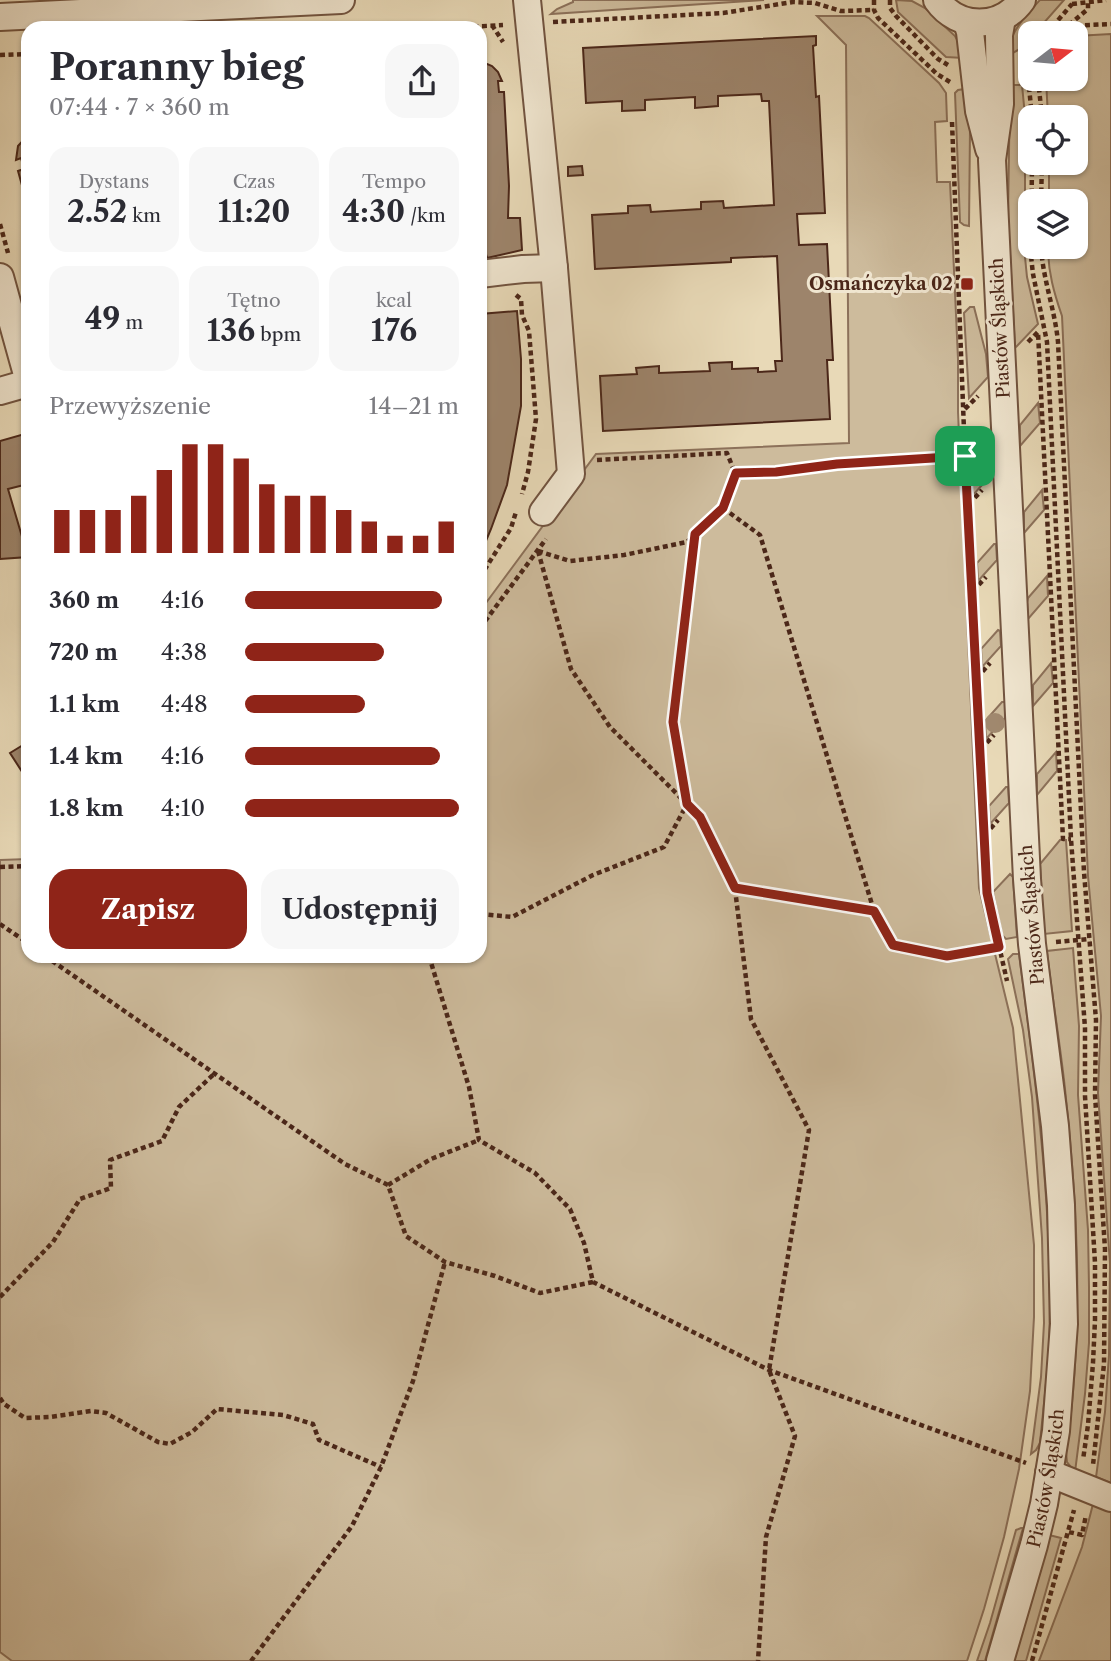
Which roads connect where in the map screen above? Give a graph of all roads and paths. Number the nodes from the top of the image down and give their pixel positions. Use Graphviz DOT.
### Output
graph roads {
  1 [pos="341,0"];
  2 [pos="874,0"];
  3 [pos="890,0"];
  4 [pos="937,0"];
  5 [pos="1022,0"];
  6 [pos="1106,0"];
  7 [pos="1088,1"];
  8 [pos="1072,2"];
  9 [pos="874,10"];
  10 [pos="528,11"];
  11 [pos="0,17"];
  12 [pos="1002,18"];
  13 [pos="480,21"];
  14 [pos="1057,21"];
  15 [pos="967,22"];
  16 [pos="1111,24"];
  17 [pos="21,54"];
  18 [pos="0,55"];
  19 [pos="952,66"];
  20 [pos="951,82"];
  21 [pos="952,110"];
  22 [pos="992,160"];
  23 [pos="1032,175"];
  24 [pos="1043,259"];
  25 [pos="554,268"];
  26 [pos="487,273"];
  27 [pos="0,277"];
  28 [pos="510,288"];
  29 [pos="1054,316"];
  30 [pos="1045,325"];
  31 [pos="1038,332"];
  32 [pos="1023,348"];
  33 [pos="21,354"];
  34 [pos="21,383"];
  35 [pos="0,391"];
  36 [pos="965,456"];
  37 [pos="590,460"];
  38 [pos="736,473"];
  39 [pos="521,495"];
  40 [pos="723,508"];
  41 [pos="538,515"];
  42 [pos="695,534"];
  43 [pos="538,551"];
  44 [pos="487,566"];
  45 [pos="487,619"];
  46 [pos="687,804"];
  47 [pos="1071,839"];
  48 [pos="21,866"];
  49 [pos="0,867"];
  50 [pos="735,888"];
  51 [pos="874,911"];
  52 [pos="487,915"];
  53 [pos="0,924"];
  54 [pos="21,938"];
  55 [pos="1090,939"];
  56 [pos="1079,940"];
  57 [pos="1045,943"];
  58 [pos="999,947"];
  59 [pos="56,963"];
  60 [pos="431,963"];
  61 [pos="1008,983"];
  62 [pos="215,1073"];
  63 [pos="479,1140"];
  64 [pos="388,1185"];
  65 [pos="445,1262"];
  66 [pos="593,1282"];
  67 [pos="0,1297"];
  68 [pos="769,1370"];
  69 [pos="0,1398"];
  70 [pos="381,1467"];
  71 [pos="1036,1474"];
  72 [pos="1093,1491"];
  73 [pos="1060,1530"];
  74 [pos="1069,1532"];
  75 [pos="251,1661"];
  76 [pos="758,1661"];
  77 [pos="1000,1661"];
  78 [pos="1032,1661"];
  1 -- 11 [label="street"];
  2 -- 9 [label="path"];
  3 -- 19 [label="path"];
  4 -- 15 [label="street"];
  5 -- 12 [label="street"];
  6 -- 7 [label="path"];
  7 -- 8 [label="path"];
  7 -- 16 [label="path"];
  8 -- 14 [label="path"];
  9 -- 10 [label="path"];
  9 -- 20 [label="path"];
  10 -- 13 [label="path"];
  10 -- 25 [label="street"];
  12 -- 15 [label="street"];
  12 -- 22 [label="street, Piastów Śląskich"];
  15 -- 22 [label="street, Piastów Śląskich"];
  17 -- 18 [label="path"];
  21 -- 36 [label="path"];
  22 -- 71 [label="street, Piastów Śląskich"];
  23 -- 30 [label="path"];
  24 -- 29 [label="path"];
  25 -- 26 [label="street"];
  25 -- 41 [label="street"];
  27 -- 33 [label="street"];
  28 -- 39 [label="path"];
  29 -- 30 [label="path"];
  29 -- 55 [label="path"];
  30 -- 31 [label="path"];
  30 -- 47 [label="path"];
  31 -- 32 [label="path"];
  31 -- 47 [label="path"];
  34 -- 35 [label="street"];
  36 -- 38 [label="path"];
  36 -- 58 [label="path"];
  37 -- 38 [label="path"];
  38 -- 40 [label="path"];
  40 -- 42 [label="path"];
  40 -- 51 [label="path"];
  41 -- 43 [label="path"];
  41 -- 44 [label="path"];
  42 -- 43 [label="path"];
  42 -- 46 [label="path"];
  43 -- 45 [label="path"];
  43 -- 46 [label="path"];
  46 -- 50 [label="path"];
  46 -- 52 [label="path"];
  47 -- 56 [label="path"];
  48 -- 49 [label="path"];
  50 -- 51 [label="path"];
  50 -- 68 [label="path"];
  51 -- 58 [label="path"];
  53 -- 54 [label="path"];
  55 -- 56 [label="path"];
  55 -- 72 [label="path"];
  56 -- 57 [label="path"];
  56 -- 72 [label="path"];
  58 -- 61 [label="path"];
  59 -- 62 [label="path"];
  60 -- 63 [label="path"];
  62 -- 64 [label="path"];
  62 -- 67 [label="path"];
  63 -- 64 [label="path"];
  63 -- 66 [label="path"];
  64 -- 65 [label="path"];
  65 -- 66 [label="path"];
  65 -- 70 [label="path"];
  66 -- 68 [label="path"];
  68 -- 71 [label="path"];
  68 -- 76 [label="path"];
  69 -- 70 [label="path"];
  70 -- 75 [label="path"];
  71 -- 72 [label="street"];
  71 -- 77 [label="street, Piastów Śląskich"];
  72 -- 74 [label="path"];
  72 -- 74 [label="path"];
  73 -- 74 [label="path"];
  74 -- 78 [label="path"];
}
